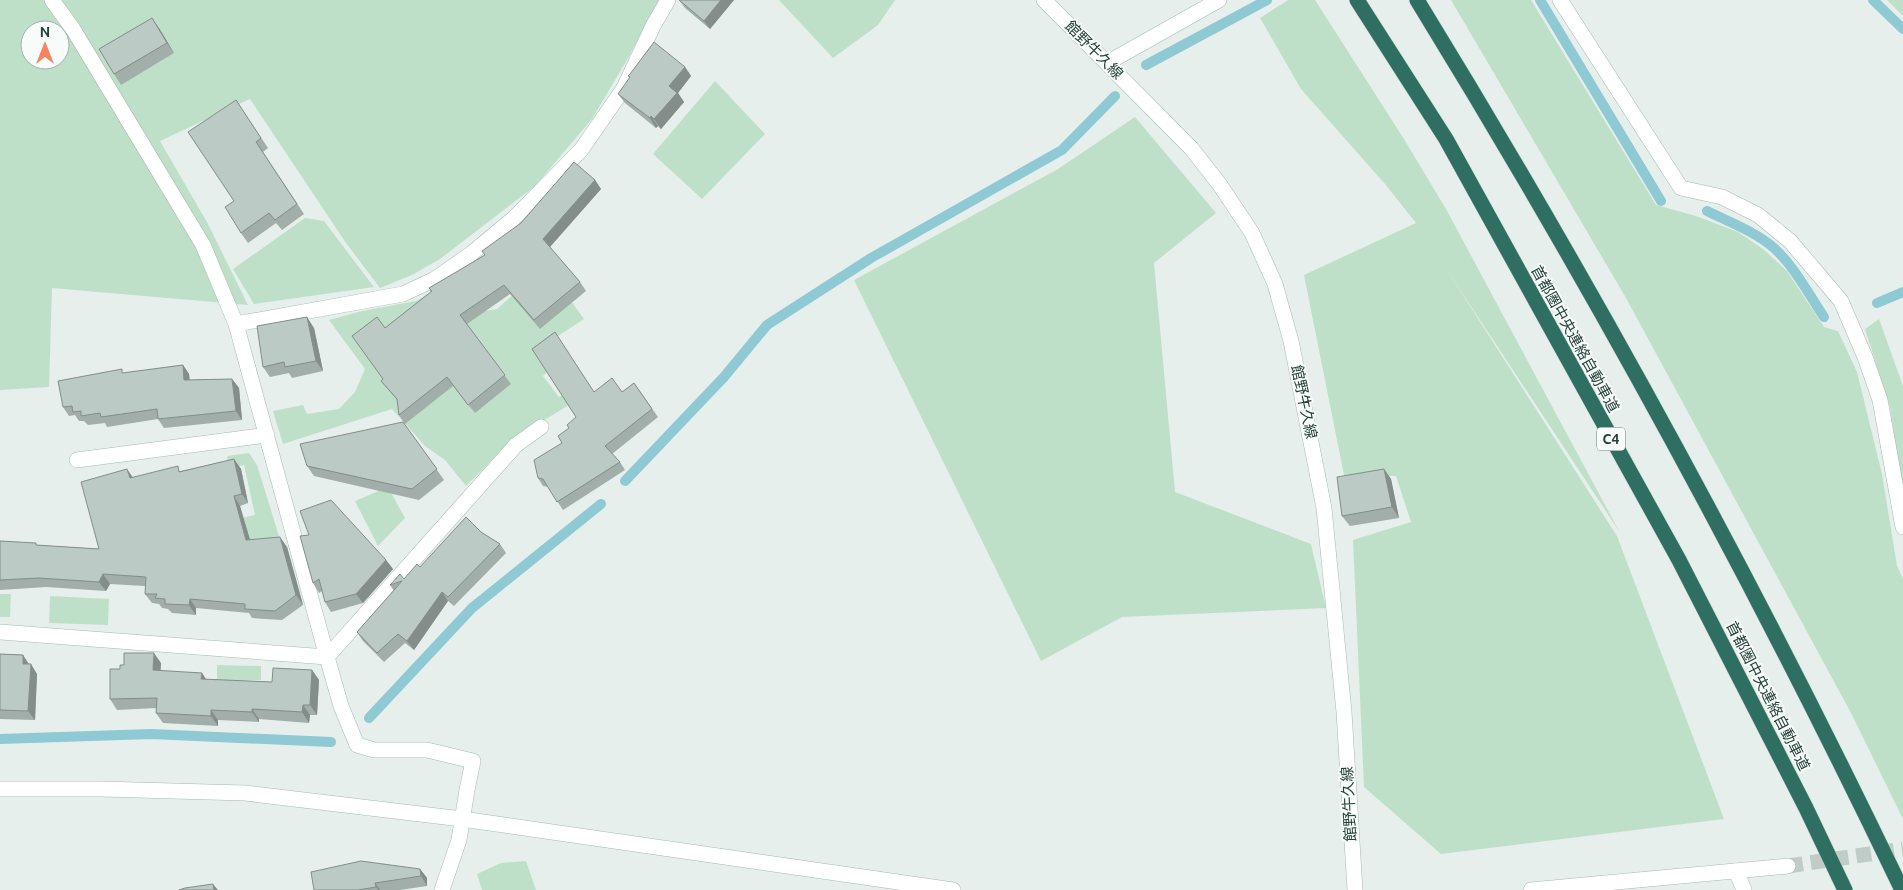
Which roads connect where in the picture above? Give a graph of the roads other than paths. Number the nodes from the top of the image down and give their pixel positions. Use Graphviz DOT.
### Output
graph roads {
  1 [pos="52,0"];
  2 [pos="668,0"];
  3 [pos="1044,0"];
  4 [pos="1219,0"];
  5 [pos="1357,0"];
  6 [pos="1417,0"];
  7 [pos="1560,0"];
  8 [pos="1106,63"];
  9 [pos="236,324"];
  10 [pos="541,427"];
  11 [pos="267,435"];
  12 [pos="77,460"];
  13 [pos="1903,527"];
  14 [pos="0,632"];
  15 [pos="327,657"];
  16 [pos="0,789"];
  17 [pos="462,819"];
  18 [pos="1788,866"];
  19 [pos="1736,871"];
  20 [pos="442,890"];
  21 [pos="952,890"];
  22 [pos="1354,890"];
  23 [pos="1531,890"];
  24 [pos="1744,890"];
  25 [pos="1845,890"];
  26 [pos="1902,890"];
  1 -- 9 [label="street"];
  2 -- 9 [label="street"];
  3 -- 8 [label="street, 館野牛久線"];
  4 -- 8 [label="street"];
  5 -- 25 [label="highway, 首都圏中央連絡自動車道 / C4"];
  6 -- 26 [label="highway"];
  7 -- 13 [label="street"];
  8 -- 22 [label="street, 館野牛久線"];
  9 -- 11 [label="street"];
  10 -- 15 [label="street"];
  11 -- 12 [label="street"];
  11 -- 15 [label="street"];
  14 -- 15 [label="street"];
  15 -- 17 [label="street"];
  16 -- 17 [label="street"];
  17 -- 20 [label="street"];
  17 -- 21 [label="street"];
  18 -- 19 [label="street"];
  19 -- 23 [label="street"];
  19 -- 24 [label="street"];
}
